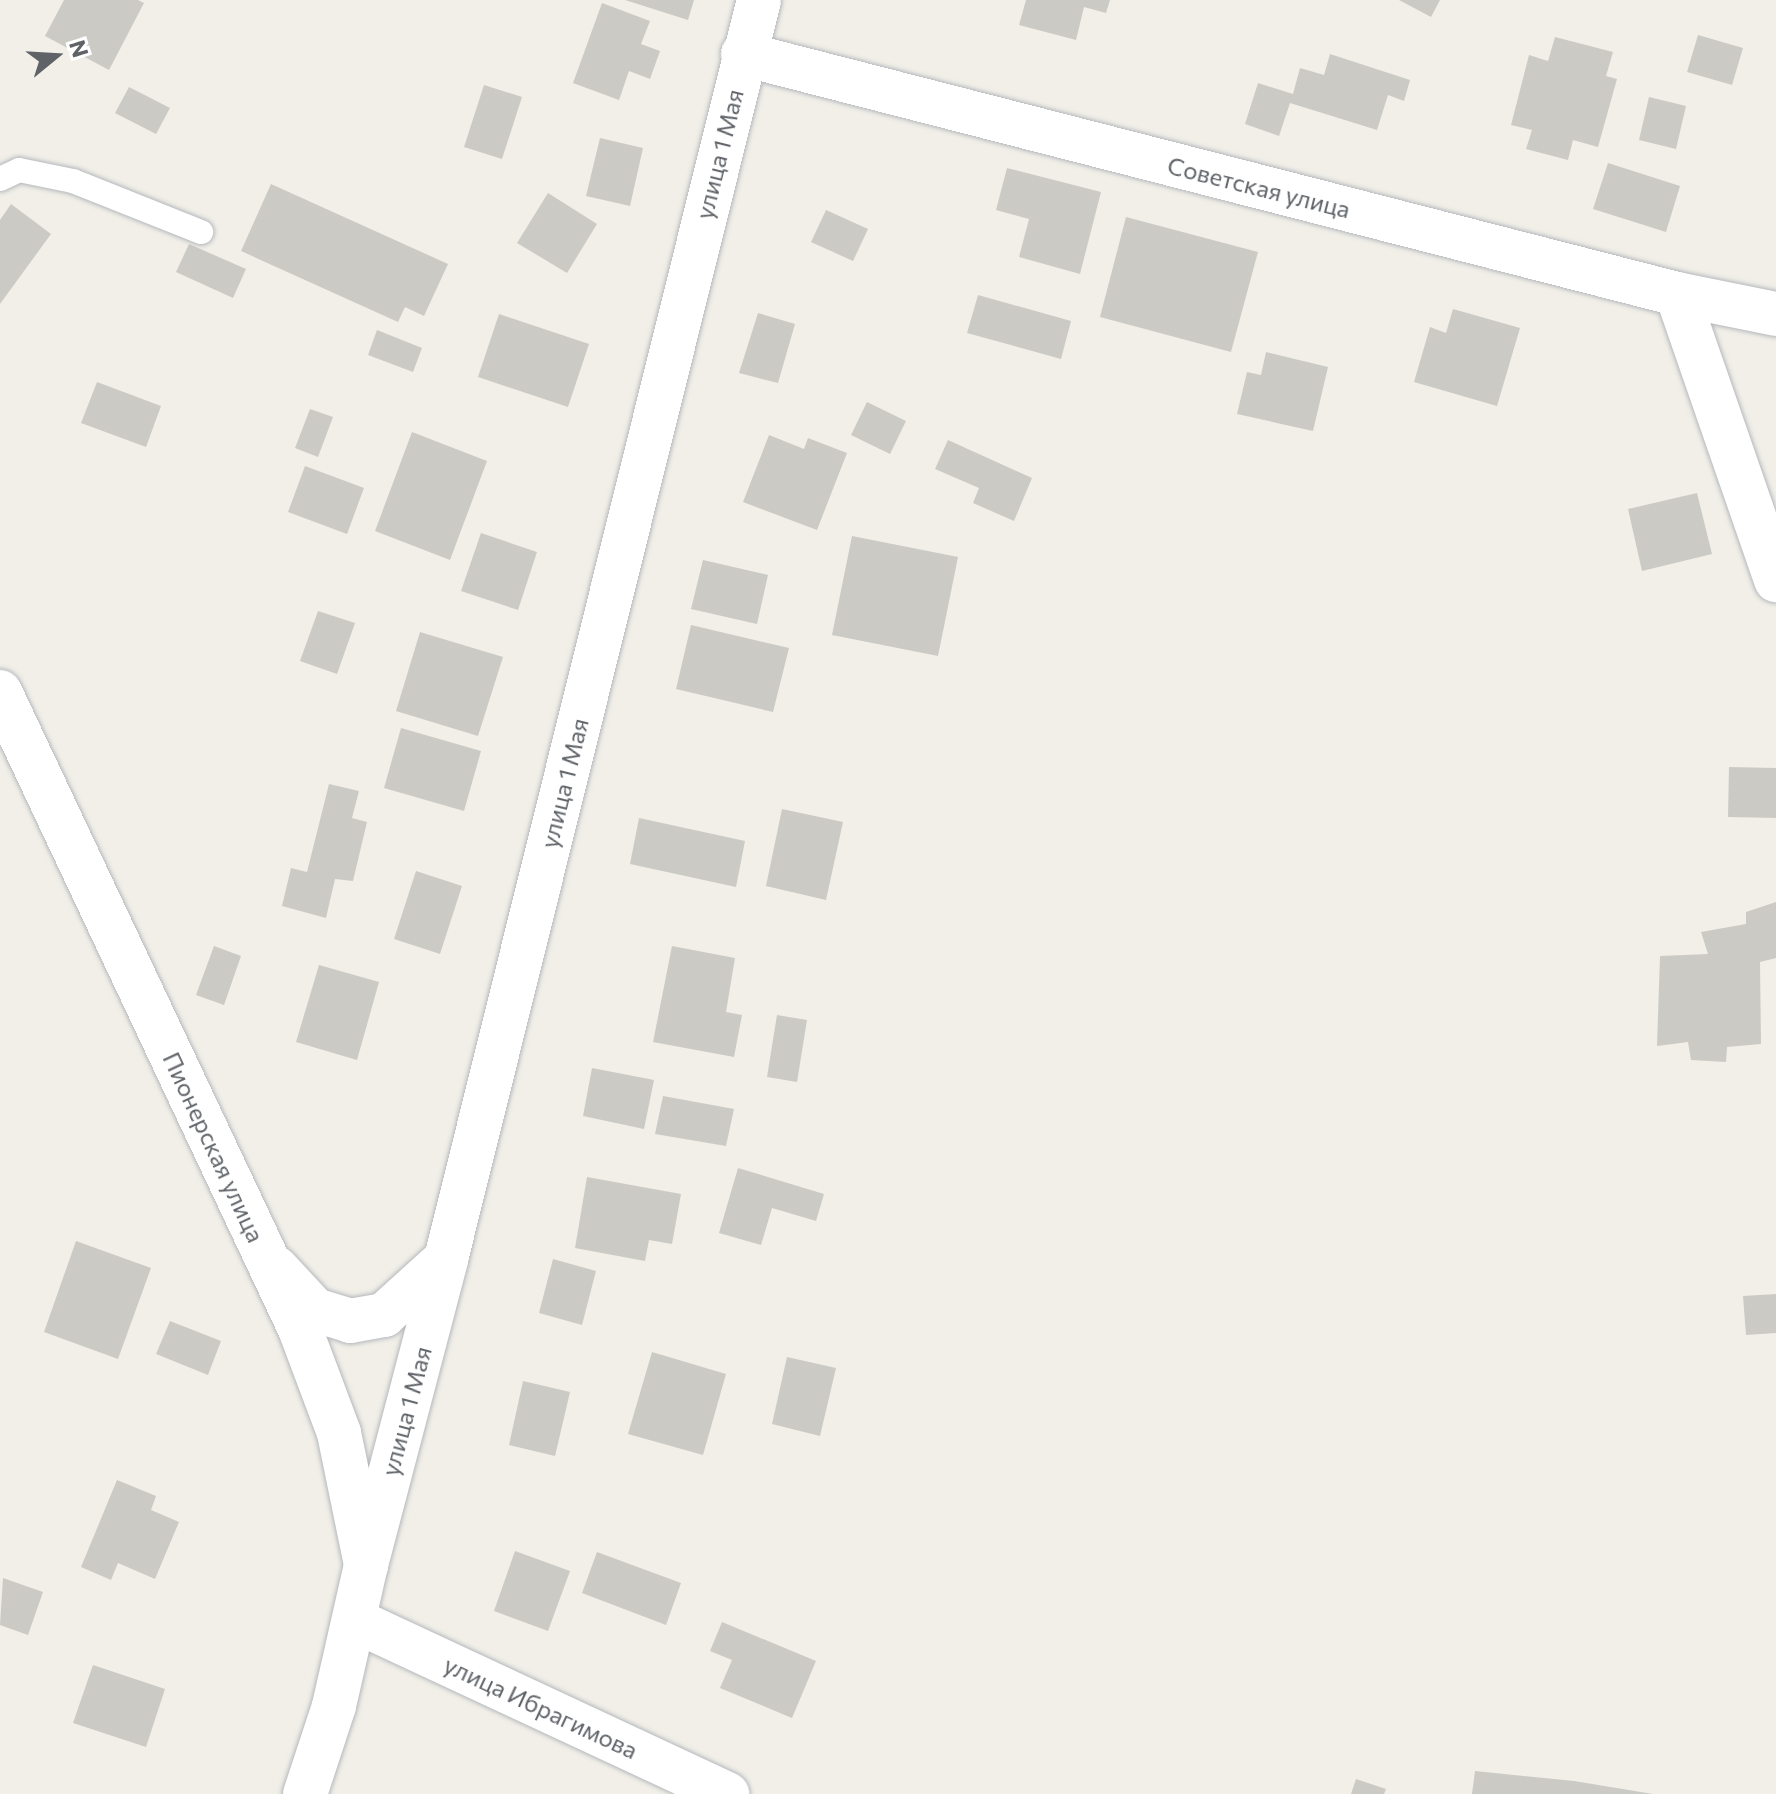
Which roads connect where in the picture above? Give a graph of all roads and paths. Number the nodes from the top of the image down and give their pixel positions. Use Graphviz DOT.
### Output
graph roads {
  1 [pos="759,0"];
  2 [pos="743,54"];
  3 [pos="0,179"];
  4 [pos="201,232"];
  5 [pos="1677,294"];
  6 [pos="1776,314"];
  7 [pos="1776,580"];
  8 [pos="0,692"];
  9 [pos="266,1258"];
  10 [pos="446,1259"];
  11 [pos="366,1565"];
  12 [pos="354,1620"];
  13 [pos="305,1794"];
  14 [pos="727,1794"];
  1 -- 2 [label="street, улица 1 Мая"];
  2 -- 5 [label="street, Советская улица"];
  2 -- 10 [label="street, улица 1 Мая"];
  3 -- 4 [label="lane"];
  5 -- 6 [label="street, Советская улица"];
  5 -- 7 [label="street"];
  8 -- 9 [label="street, Пионерская улица"];
  9 -- 10 [label="street"];
  9 -- 11 [label="street, Пионерская улица"];
  10 -- 11 [label="street, улица 1 Мая"];
  11 -- 12 [label="street, Пионерская улица"];
  12 -- 13 [label="street"];
  12 -- 14 [label="street, улица Ибрагимова"];
}
